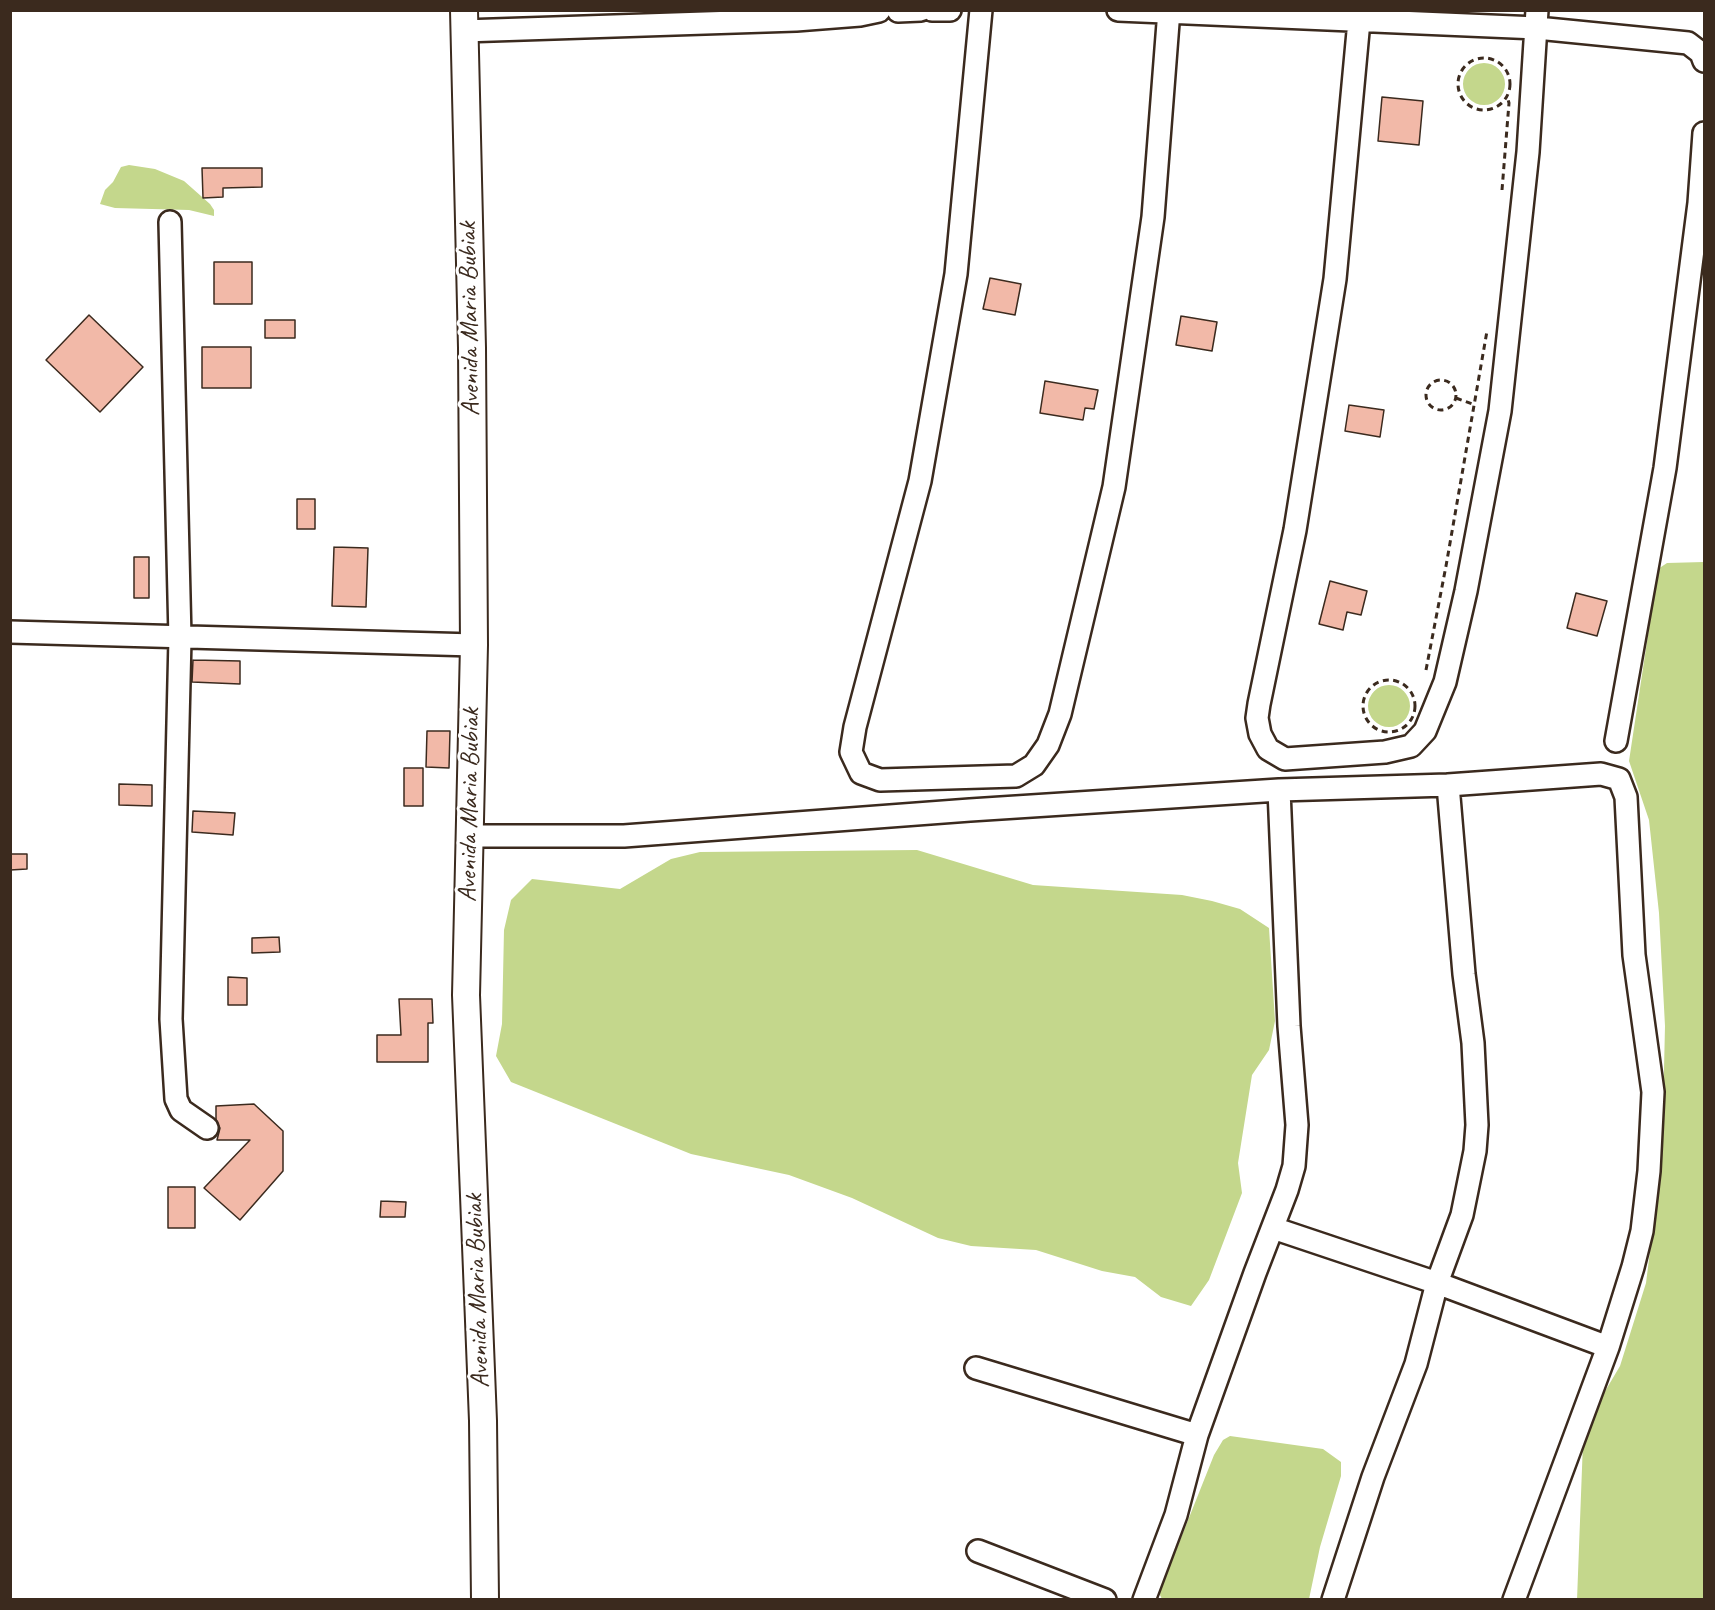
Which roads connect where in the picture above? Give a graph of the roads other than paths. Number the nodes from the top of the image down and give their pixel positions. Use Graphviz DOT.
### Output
graph roads {
  1 [pos="921,10"];
  2 [pos="932,10"];
  3 [pos="950,10"];
  4 [pos="981,10"];
  5 [pos="1118,10"];
  6 [pos="898,11"];
  7 [pos="866,12"];
  8 [pos="1169,12"];
  9 [pos="1360,16"];
  10 [pos="1537,19"];
  11 [pos="464,21"];
  12 [pos="1704,61"];
  13 [pos="1704,133"];
  14 [pos="170,222"];
  15 [pos="10,632"];
  16 [pos="180,638"];
  17 [pos="474,645"];
  18 [pos="1616,741"];
  19 [pos="1448,785"];
  20 [pos="1279,790"];
  21 [pos="469,836"];
  22 [pos="207,1128"];
  23 [pos="1274,1228"];
  24 [pos="1437,1283"];
  25 [pos="1608,1347"];
  26 [pos="976,1368"];
  27 [pos="1197,1435"];
  28 [pos="978,1551"];
  29 [pos="485,1599"];
  30 [pos="1105,1599"];
  31 [pos="1144,1599"];
  32 [pos="1333,1599"];
  33 [pos="1514,1599"];
  1 -- 6 [label="street"];
  2 -- 3 [label="street"];
  4 -- 8 [label="street"];
  5 -- 8 [label="street"];
  7 -- 11 [label="street"];
  8 -- 9 [label="street"];
  9 -- 10 [label="street"];
  9 -- 10 [label="street"];
  10 -- 12 [label="street"];
  11 -- 17 [label="street, Avenida Maria Bubiak"];
  13 -- 18 [label="street"];
  14 -- 16 [label="street"];
  15 -- 16 [label="street"];
  16 -- 17 [label="street"];
  16 -- 22 [label="street"];
  17 -- 21 [label="street, Avenida Maria Bubiak"];
  19 -- 20 [label="street"];
  19 -- 24 [label="street"];
  19 -- 25 [label="street"];
  20 -- 21 [label="street"];
  20 -- 23 [label="street"];
  21 -- 29 [label="street, Avenida Maria Bubiak"];
  23 -- 24 [label="street"];
  23 -- 27 [label="street"];
  24 -- 25 [label="street"];
  24 -- 32 [label="street"];
  25 -- 33 [label="street"];
  26 -- 27 [label="street"];
  27 -- 31 [label="street"];
  28 -- 30 [label="street"];
}
